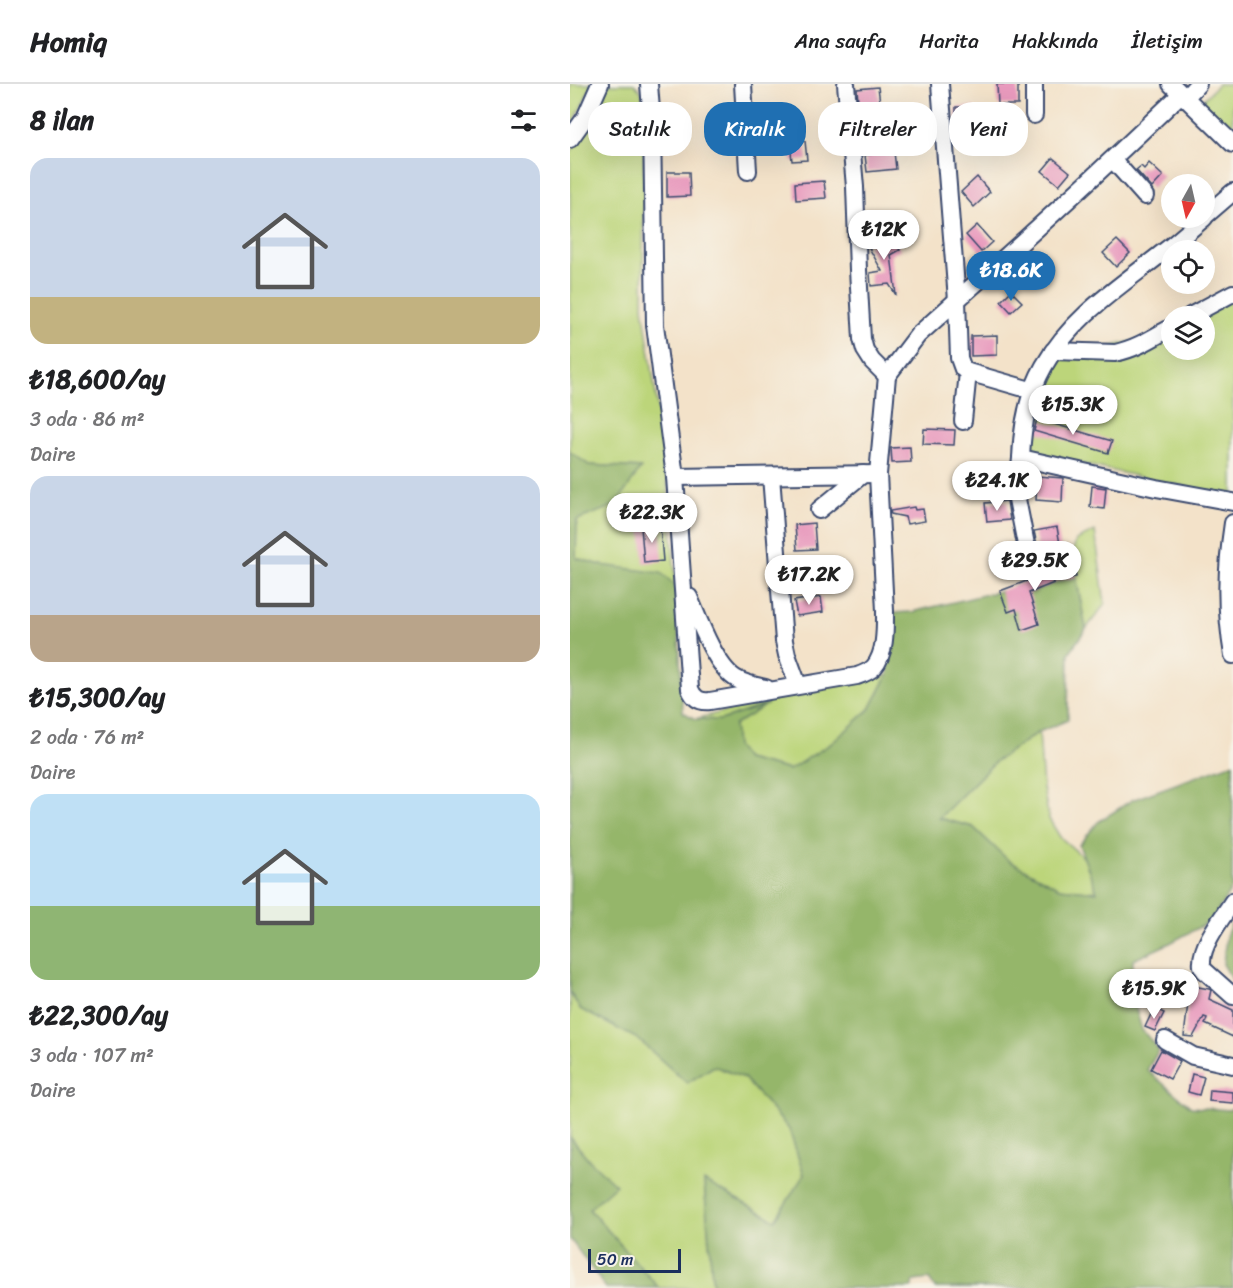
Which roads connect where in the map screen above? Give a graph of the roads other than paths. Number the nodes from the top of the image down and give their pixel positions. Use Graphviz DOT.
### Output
graph roads {
  1 [pos="600,84"];
  2 [pos="649,84"];
  3 [pos="743,84"];
  4 [pos="846,84"];
  5 [pos="940,84"];
  6 [pos="1034,84"];
  7 [pos="1198,84"];
  8 [pos="1179,92"];
  9 [pos="1034,115"];
  10 [pos="570,139"];
  11 [pos="1233,144"];
  12 [pos="1113,160"];
  13 [pos="748,171"];
  14 [pos="1233,192"];
  15 [pos="1145,196"];
  16 [pos="1215,208"];
  17 [pos="1191,228"];
  18 [pos="1233,293"];
  19 [pos="957,300"];
  20 [pos="1209,306"];
  21 [pos="1161,333"];
  22 [pos="1053,351"];
  23 [pos="968,372"];
  24 [pos="887,376"];
  25 [pos="1034,391"];
  26 [pos="963,421"];
  27 [pos="1021,458"];
  28 [pos="870,474"];
  29 [pos="771,476"];
  30 [pos="675,477"];
  31 [pos="1233,502"];
  32 [pos="819,510"];
  33 [pos="1233,523"];
  34 [pos="1030,565"];
  35 [pos="683,585"];
  36 [pos="1233,655"];
  37 [pos="798,686"];
  38 [pos="772,690"];
  39 [pos="1233,901"];
  40 [pos="1233,996"];
  41 [pos="1165,1040"];
  42 [pos="1233,1065"];
  1 -- 10 [label="street"];
  2 -- 30 [label="street"];
  3 -- 13 [label="street"];
  4 -- 24 [label="street"];
  5 -- 19 [label="street"];
  6 -- 9 [label="street"];
  7 -- 8 [label="street"];
  8 -- 11 [label="street"];
  8 -- 12 [label="street"];
  12 -- 15 [label="street"];
  12 -- 19 [label="street"];
  14 -- 16 [label="street"];
  17 -- 22 [label="street"];
  18 -- 20 [label="street"];
  19 -- 23 [label="street"];
  19 -- 24 [label="street"];
  21 -- 22 [label="street"];
  22 -- 25 [label="street"];
  23 -- 25 [label="street"];
  23 -- 26 [label="street"];
  24 -- 28 [label="street"];
  25 -- 27 [label="street"];
  27 -- 31 [label="street"];
  27 -- 34 [label="street"];
  28 -- 29 [label="street"];
  28 -- 32 [label="street"];
  28 -- 37 [label="street"];
  29 -- 30 [label="street"];
  29 -- 37 [label="street"];
  30 -- 35 [label="street"];
  33 -- 36 [label="street"];
  35 -- 38 [label="street"];
  35 -- 38 [label="street"];
  37 -- 38 [label="street"];
  39 -- 40 [label="street"];
  41 -- 42 [label="street"];
}
